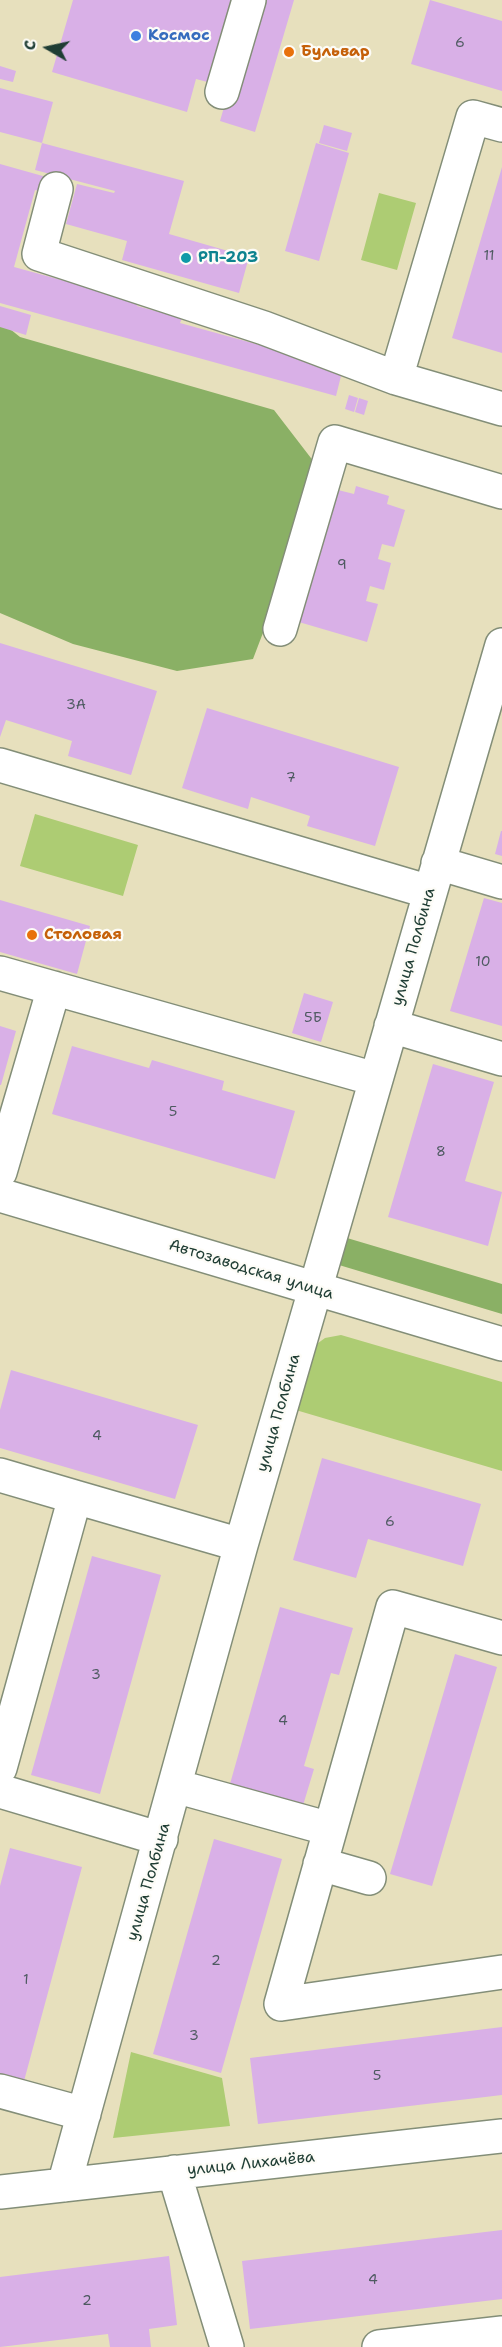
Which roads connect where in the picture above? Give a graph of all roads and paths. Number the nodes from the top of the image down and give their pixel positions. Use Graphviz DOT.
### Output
graph roads {
  1 [pos="249,0"];
  2 [pos="222,92"];
  3 [pos="502,125"];
  4 [pos="56,189"];
  5 [pos="396,378"];
  6 [pos="502,409"];
  7 [pos="502,492"];
  8 [pos="280,629"];
  9 [pos="502,645"];
  10 [pos="490,736"];
  11 [pos="0,765"];
  12 [pos="434,878"];
  13 [pos="502,882"];
  14 [pos="0,973"];
  15 [pos="54,988"];
  16 [pos="391,1026"];
  17 [pos="502,1059"];
  18 [pos="375,1079"];
  19 [pos="0,1172"];
  20 [pos="0,1195"];
  21 [pos="314,1289"];
  22 [pos="502,1344"];
  23 [pos="0,1475"];
  24 [pos="75,1497"];
  25 [pos="241,1545"];
  26 [pos="502,1638"];
  27 [pos="0,1768"];
  28 [pos="175,1786"];
  29 [pos="0,1791"];
  30 [pos="330,1829"];
  31 [pos="161,1839"];
  32 [pos="320,1864"];
  33 [pos="369,1878"];
  34 [pos="502,1972"];
  35 [pos="0,2091"];
  36 [pos="84,2114"];
  37 [pos="502,2136"];
  38 [pos="174,2172"];
  39 [pos="64,2185"];
  40 [pos="0,2192"];
  41 [pos="502,2333"];
  42 [pos="228,2347"];
  43 [pos="379,2347"];
  1 -- 2 [label="street"];
  3 -- 5 [label="street"];
  4 -- 5 [label="street"];
  5 -- 6 [label="street"];
  7 -- 8 [label="street"];
  9 -- 10 [label="street, улица Полбина"];
  10 -- 12 [label="street, улица Полбина"];
  11 -- 12 [label="street"];
  12 -- 13 [label="street"];
  12 -- 16 [label="street, улица Полбина"];
  14 -- 15 [label="street"];
  15 -- 18 [label="street"];
  15 -- 19 [label="street"];
  16 -- 17 [label="street"];
  16 -- 18 [label="street, улица Полбина"];
  18 -- 21 [label="street, улица Полбина"];
  20 -- 21 [label="street, Автозаводская улица"];
  21 -- 22 [label="street, Автозаводская улица"];
  21 -- 25 [label="street, улица Полбина"];
  23 -- 24 [label="street"];
  24 -- 25 [label="street"];
  24 -- 27 [label="street"];
  25 -- 28 [label="street, улица Полбина"];
  26 -- 30 [label="street"];
  28 -- 30 [label="street"];
  28 -- 31 [label="street, улица Полбина"];
  29 -- 31 [label="street"];
  30 -- 32 [label="street"];
  31 -- 36 [label="street, улица Полбина"];
  32 -- 33 [label="street"];
  32 -- 34 [label="street"];
  35 -- 36 [label="street"];
  36 -- 39 [label="street, улица Полбина"];
  37 -- 38 [label="street, улица Лихачёва"];
  38 -- 39 [label="street, улица Лихачёва"];
  38 -- 42 [label="street"];
  39 -- 40 [label="street, улица Лихачёва"];
  41 -- 43 [label="street"];
}
